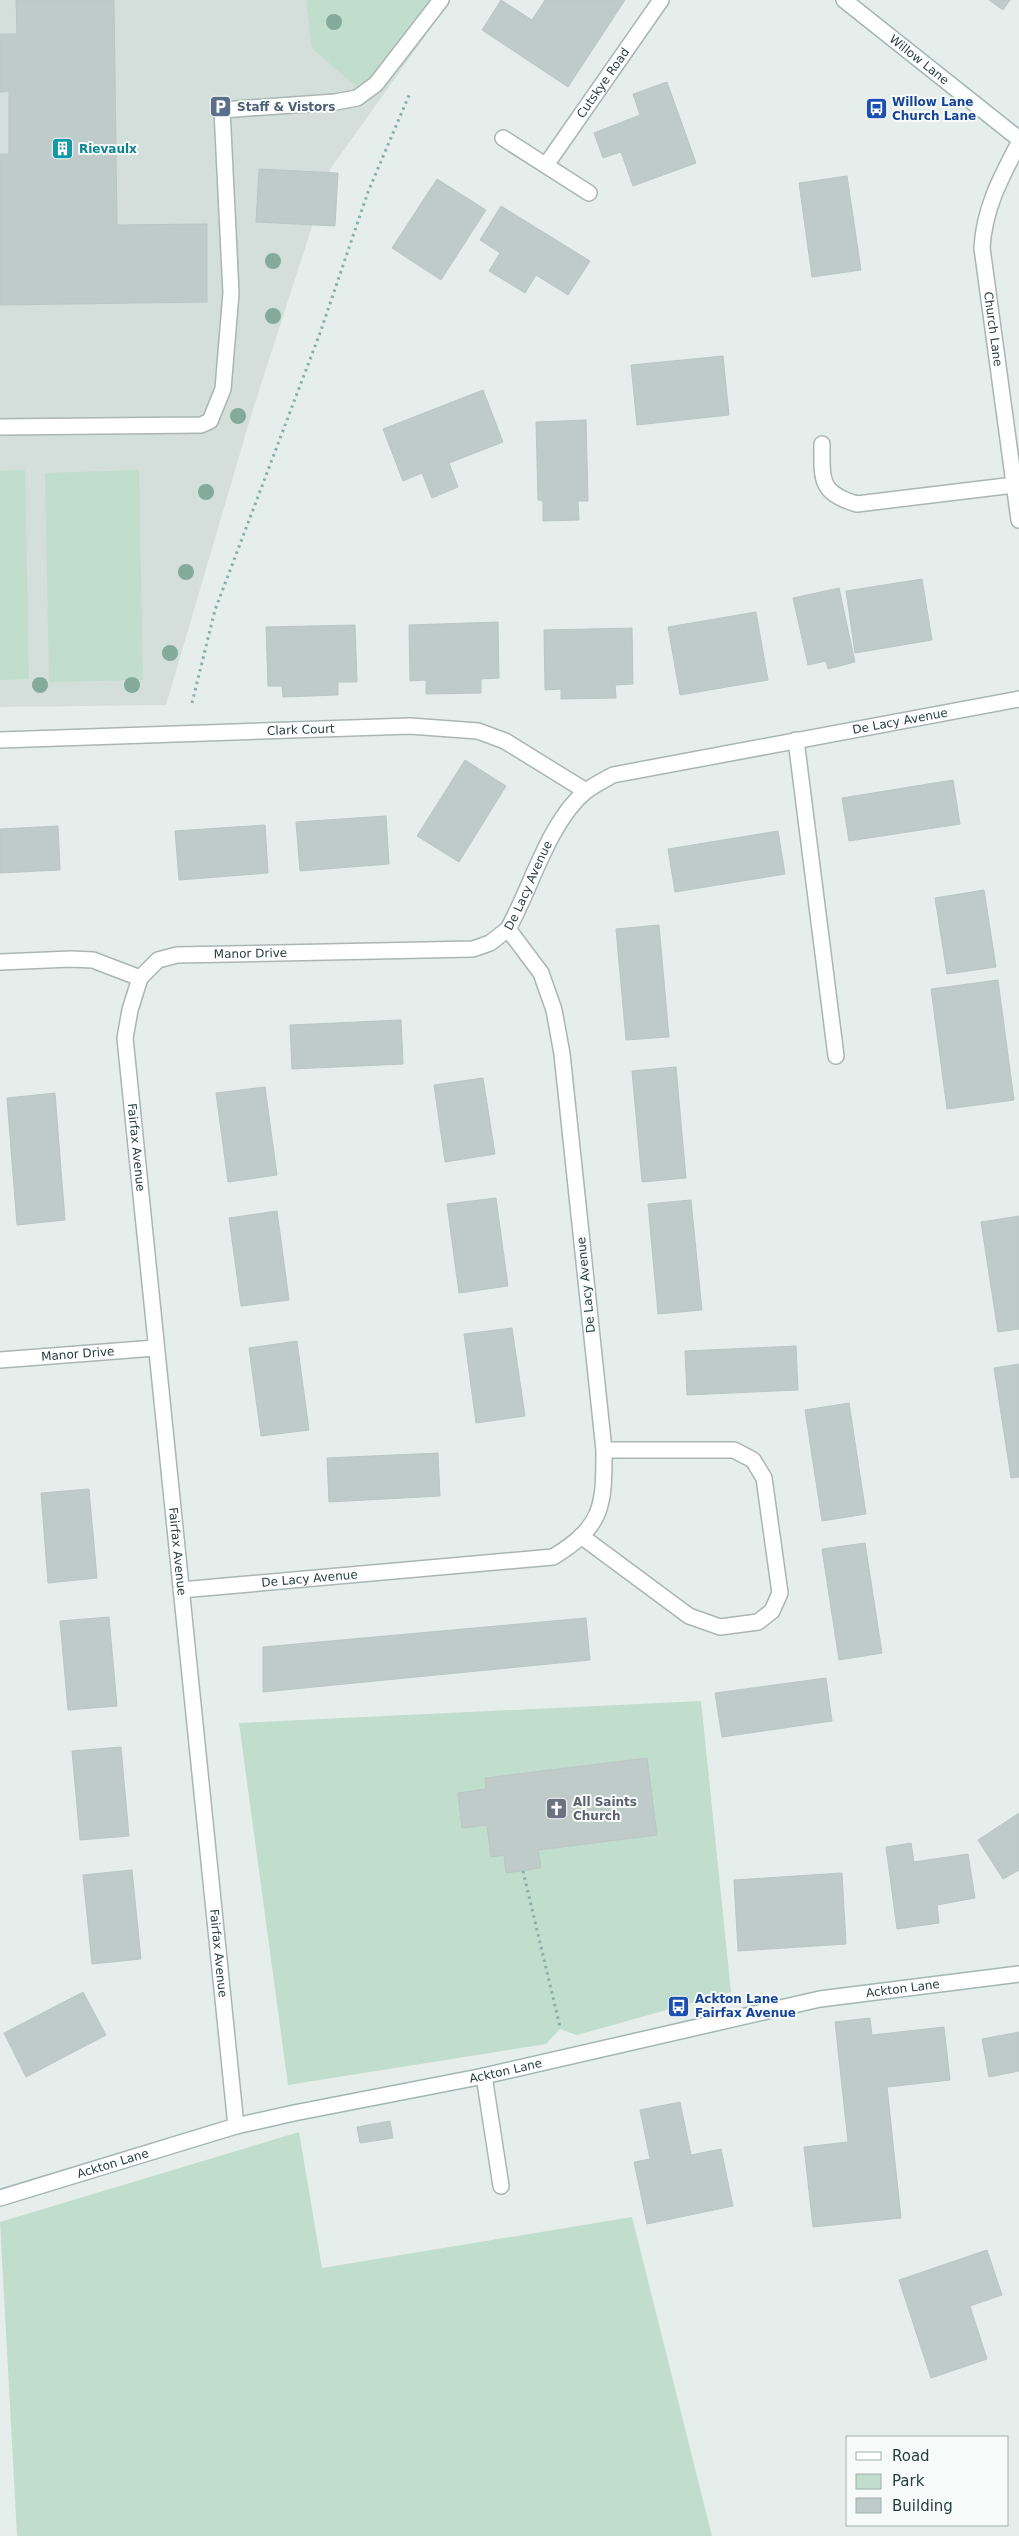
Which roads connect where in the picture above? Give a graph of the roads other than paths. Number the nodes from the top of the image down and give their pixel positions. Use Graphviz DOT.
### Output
graph roads {
  1 [pos="441,0"];
  2 [pos="661,0"];
  3 [pos="844,0"];
  4 [pos="503,138"];
  5 [pos="1019,139"];
  6 [pos="1019,143"];
  7 [pos="546,165"];
  8 [pos="589,193"];
  9 [pos="0,427"];
  10 [pos="822,444"];
  11 [pos="1014,486"];
  12 [pos="1019,520"];
  13 [pos="1019,699"];
  14 [pos="0,740"];
  15 [pos="796,740"];
  16 [pos="586,791"];
  17 [pos="508,929"];
  18 [pos="0,962"];
  19 [pos="140,978"];
  20 [pos="836,1056"];
  21 [pos="155,1348"];
  22 [pos="0,1360"];
  23 [pos="604,1450"];
  24 [pos="581,1536"];
  25 [pos="181,1590"];
  26 [pos="1019,1974"];
  27 [pos="484,2076"];
  28 [pos="236,2126"];
  29 [pos="501,2186"];
  30 [pos="0,2198"];
  1 -- 9 [label="street"];
  2 -- 7 [label="street, Cutskye Road"];
  3 -- 5 [label="street, Willow Lane"];
  4 -- 7 [label="street"];
  6 -- 11 [label="street, Church Lane"];
  7 -- 8 [label="street"];
  10 -- 11 [label="street"];
  11 -- 12 [label="street, Church Lane"];
  13 -- 15 [label="street, De Lacy Avenue"];
  14 -- 16 [label="street, Clark Court"];
  15 -- 16 [label="street, De Lacy Avenue"];
  15 -- 20 [label="street"];
  16 -- 17 [label="street, De Lacy Avenue"];
  17 -- 19 [label="street, Manor Drive"];
  17 -- 23 [label="street, De Lacy Avenue"];
  18 -- 19 [label="street"];
  19 -- 21 [label="street, Fairfax Avenue"];
  21 -- 22 [label="street, Manor Drive"];
  21 -- 25 [label="street, Fairfax Avenue"];
  23 -- 24 [label="street, De Lacy Avenue"];
  23 -- 24 [label="street"];
  24 -- 25 [label="street, De Lacy Avenue"];
  25 -- 28 [label="street, Fairfax Avenue"];
  26 -- 27 [label="street, Ackton Lane"];
  27 -- 28 [label="street, Ackton Lane"];
  27 -- 29 [label="street"];
  28 -- 30 [label="street, Ackton Lane"];
}
